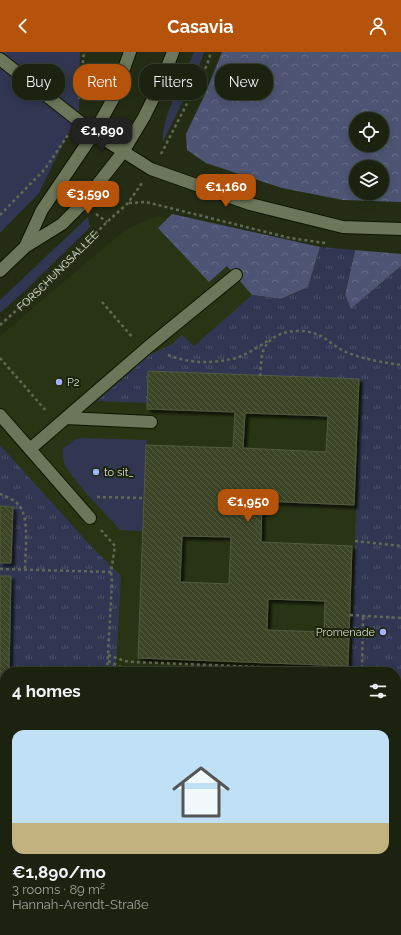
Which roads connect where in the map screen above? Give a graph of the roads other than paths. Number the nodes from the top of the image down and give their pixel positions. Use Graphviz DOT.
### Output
graph roads {
  1 [pos="130,52"];
  2 [pos="173,52"];
  3 [pos="0,59"];
  4 [pos="94,133"];
  5 [pos="123,152"];
  6 [pos="401,229"];
  7 [pos="25,247"];
  8 [pos="0,271"];
  9 [pos="236,275"];
  10 [pos="0,415"];
  11 [pos="62,421"];
  12 [pos="151,422"];
  13 [pos="30,449"];
  14 [pos="90,518"];
  1 -- 4 [label="street"];
  2 -- 5 [label="street"];
  3 -- 4 [label="street"];
  4 -- 5 [label="street"];
  4 -- 7 [label="street"];
  5 -- 6 [label="street"];
  5 -- 7 [label="street"];
  7 -- 8 [label="street"];
  9 -- 11 [label="street"];
  10 -- 13 [label="street"];
  11 -- 12 [label="street"];
  11 -- 13 [label="street"];
  13 -- 14 [label="street"];
}
